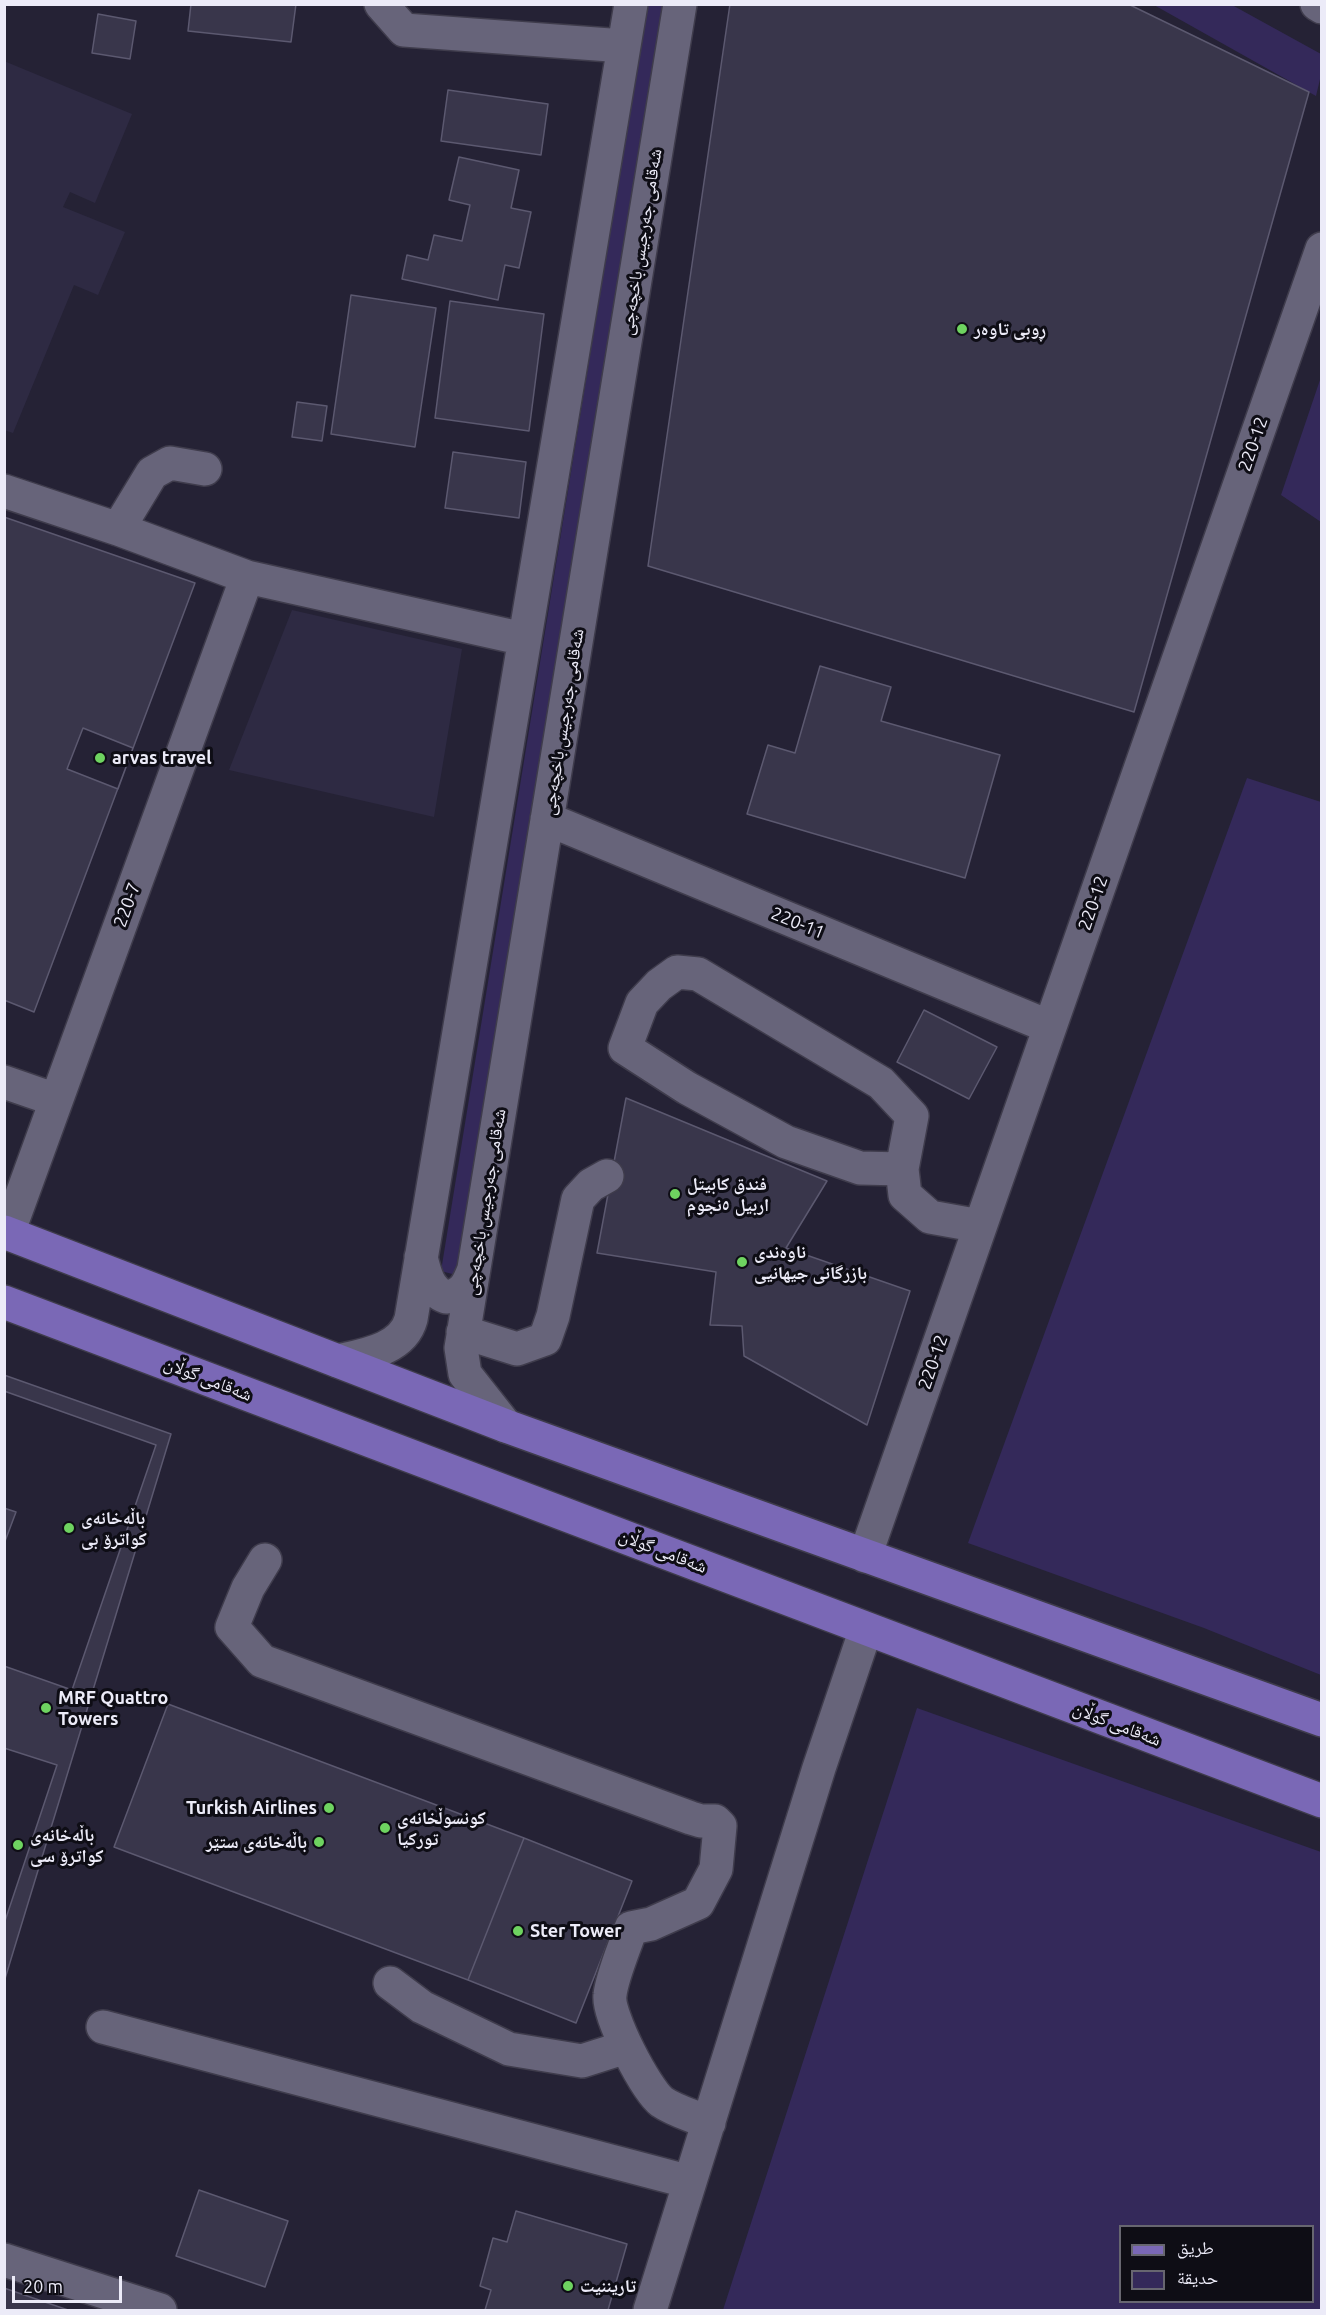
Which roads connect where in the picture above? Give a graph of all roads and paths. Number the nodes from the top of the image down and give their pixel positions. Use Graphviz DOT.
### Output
graph roads {
  1 [pos="381,4"];
  2 [pos="631,4"];
  3 [pos="680,4"];
  4 [pos="1317,4"];
  5 [pos="1322,7"];
  6 [pos="624,46"];
  7 [pos="1322,249"];
  8 [pos="205,469"];
  9 [pos="4,491"];
  10 [pos="118,529"];
  11 [pos="247,577"];
  12 [pos="524,639"];
  13 [pos="547,819"];
  14 [pos="1050,1027"];
  15 [pos="4,1082"];
  16 [pos="56,1100"];
  17 [pos="902,1169"];
  18 [pos="607,1176"];
  19 [pos="980,1226"];
  20 [pos="6,1233"];
  21 [pos="421,1257"];
  22 [pos="474,1269"];
  23 [pos="4,1302"];
  24 [pos="463,1332"];
  25 [pos="338,1361"];
  26 [pos="506,1426"];
  27 [pos="865,1556"];
  28 [pos="265,1560"];
  29 [pos="866,1629"];
  30 [pos="1322,1720"];
  31 [pos="1322,1801"];
  32 [pos="390,1983"];
  33 [pos="103,2027"];
  34 [pos="626,2047"];
  35 [pos="709,2123"];
  36 [pos="690,2182"];
  37 [pos="4,2260"];
  38 [pos="160,2310"];
  39 [pos="650,2310"];
  1 -- 6 [label="street"];
  2 -- 6 [label="street"];
  3 -- 13 [label="street, شەقامی جەرجیس باخچەچی"];
  4 -- 5 [label="street"];
  6 -- 12 [label="street"];
  7 -- 14 [label="street, 220-12"];
  8 -- 10 [label="street"];
  9 -- 10 [label="street"];
  10 -- 11 [label="street"];
  11 -- 12 [label="street"];
  11 -- 16 [label="street, 220-7"];
  12 -- 21 [label="street"];
  13 -- 14 [label="street, 220-11"];
  13 -- 22 [label="street, شەقامی جەرجیس باخچەچی"];
  14 -- 19 [label="street, 220-12"];
  15 -- 16 [label="street"];
  16 -- 20 [label="street, 220-7"];
  17 -- 17 [label="street"];
  17 -- 19 [label="street"];
  18 -- 24 [label="street"];
  19 -- 27 [label="street, 220-12"];
  20 -- 25 [label="main road"];
  21 -- 22 [label="street"];
  21 -- 25 [label="street"];
  22 -- 24 [label="street, شەقامی جەرجیس باخچەچی"];
  23 -- 29 [label="main road, شەقامی گوڵان"];
  24 -- 26 [label="street, شەقامی جەرجیس باخچەچی"];
  25 -- 26 [label="main road"];
  26 -- 27 [label="main road"];
  27 -- 30 [label="main road"];
  28 -- 34 [label="street"];
  29 -- 31 [label="main road, شەقامی گوڵان"];
  29 -- 35 [label="street"];
  32 -- 34 [label="street"];
  33 -- 36 [label="street"];
  34 -- 35 [label="street"];
  35 -- 36 [label="street"];
  36 -- 39 [label="street"];
  37 -- 38 [label="street"];
}
